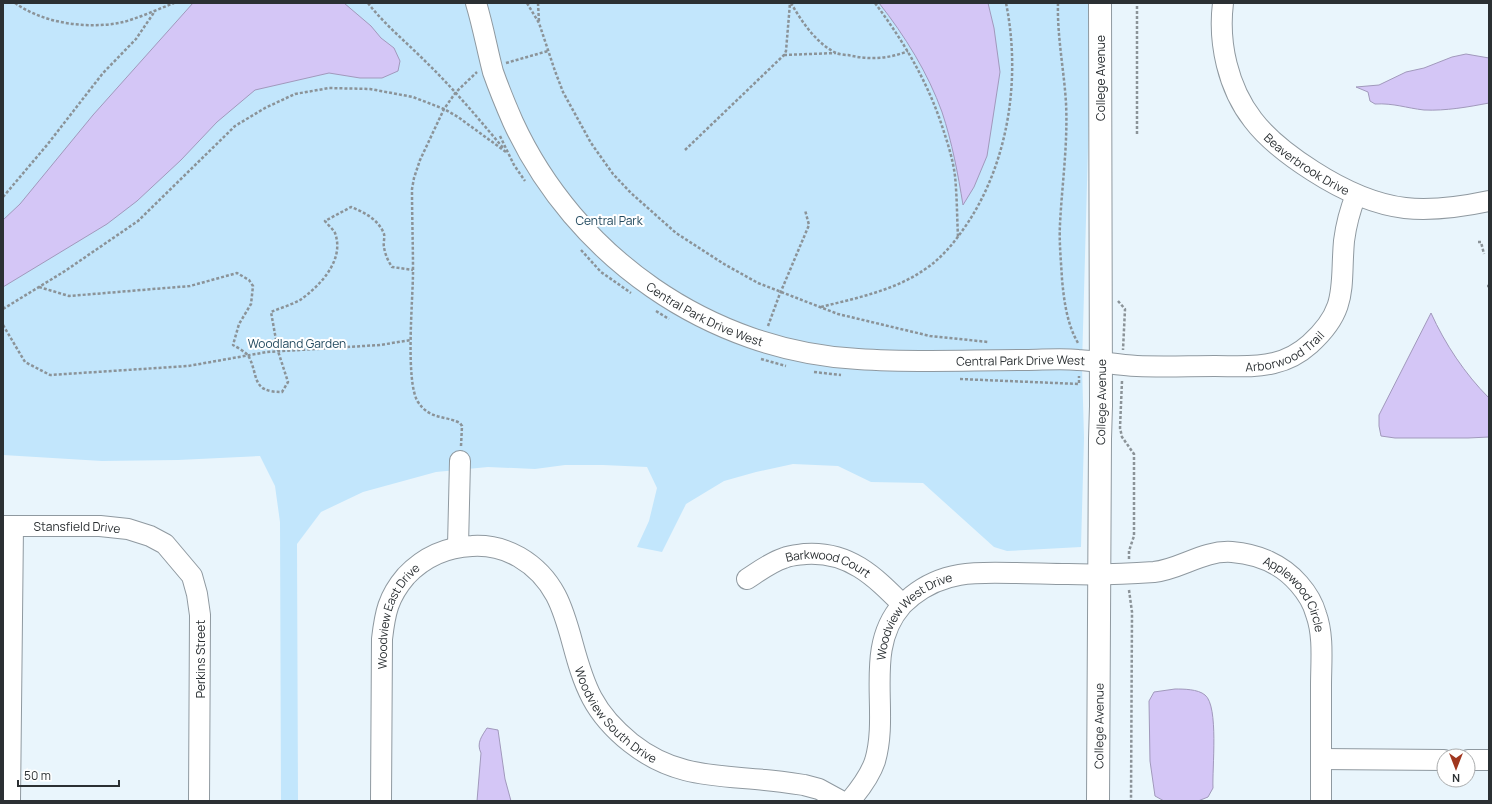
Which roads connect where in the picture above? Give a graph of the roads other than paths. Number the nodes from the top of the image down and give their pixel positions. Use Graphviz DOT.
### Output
graph roads {
  1 [pos="476,3"];
  2 [pos="1100,3"];
  3 [pos="1223,3"];
  4 [pos="1356,195"];
  5 [pos="1489,201"];
  6 [pos="1101,362"];
  7 [pos="460,461"];
  8 [pos="8,526"];
  9 [pos="150,536"];
  10 [pos="458,546"];
  11 [pos="1099,574"];
  12 [pos="747,579"];
  13 [pos="902,604"];
  14 [pos="7,672"];
  15 [pos="1321,759"];
  16 [pos="1436,760"];
  17 [pos="1476,760"];
  18 [pos="1489,760"];
  19 [pos="10,801"];
  20 [pos="200,801"];
  21 [pos="381,801"];
  22 [pos="841,801"];
  23 [pos="850,801"];
  24 [pos="1098,801"];
  25 [pos="1321,801"];
  1 -- 6 [label="street, Central Park Drive West"];
  2 -- 6 [label="main road, College Avenue"];
  3 -- 4 [label="street, Beaverbrook Drive"];
  4 -- 5 [label="street, Beaverbrook Drive"];
  4 -- 6 [label="street, Arborwood Trail"];
  6 -- 11 [label="main road, College Avenue"];
  7 -- 10 [label="street"];
  8 -- 9 [label="street, Stansfield Drive"];
  8 -- 14 [label="street"];
  9 -- 20 [label="street, Perkins Street"];
  10 -- 21 [label="street, Woodview East Drive"];
  10 -- 22 [label="street, Woodview South Drive"];
  11 -- 13 [label="street, Woodview West Drive"];
  11 -- 15 [label="street, Applewood Circle"];
  11 -- 24 [label="main road, College Avenue"];
  12 -- 13 [label="street, Barkwood Court"];
  13 -- 23 [label="street, Woodview West Drive"];
  14 -- 19 [label="street"];
  15 -- 16 [label="street"];
  15 -- 25 [label="street, Applewood Circle"];
  17 -- 18 [label="street"];
}
